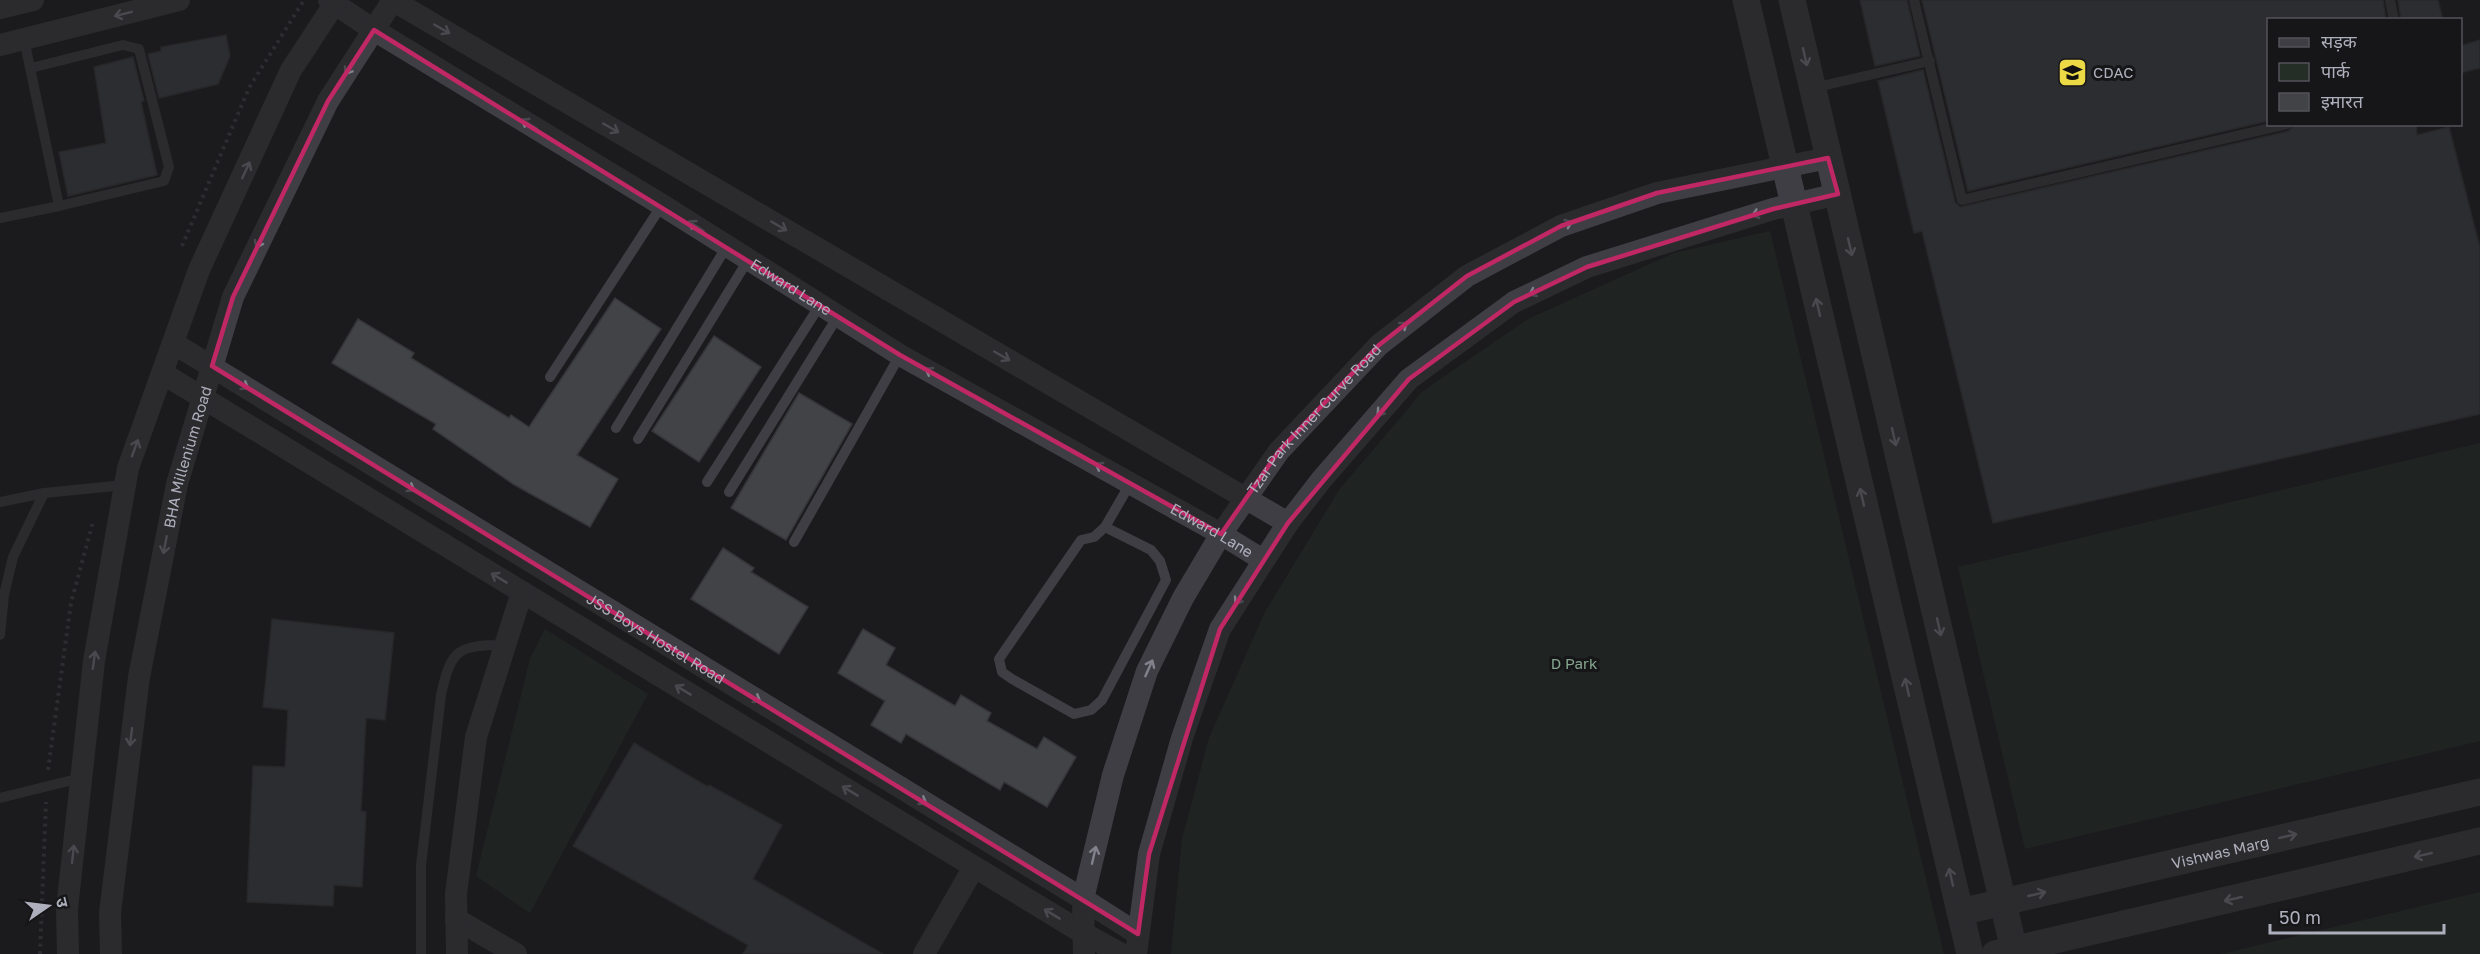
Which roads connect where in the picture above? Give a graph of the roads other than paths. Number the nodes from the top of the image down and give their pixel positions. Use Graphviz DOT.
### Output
graph roads {
  1 [pos="33,0"];
  2 [pos="179,0"];
  3 [pos="392,0"];
  4 [pos="1746,0"];
  5 [pos="1792,0"];
  6 [pos="1914,0"];
  7 [pos="2390,0"];
  8 [pos="334,1"];
  9 [pos="0,8"];
  10 [pos="2394,18"];
  11 [pos="374,30"];
  12 [pos="24,39"];
  13 [pos="0,45"];
  14 [pos="1930,61"];
  15 [pos="31,68"];
  16 [pos="1813,88"];
  17 [pos="2278,126"];
  18 [pos="1828,158"];
  19 [pos="1785,167"];
  20 [pos="1838,194"];
  21 [pos="662,205"];
  22 [pos="1794,205"];
  23 [pos="59,206"];
  24 [pos="0,218"];
  25 [pos="727,246"];
  26 [pos="748,260"];
  27 [pos="829,311"];
  28 [pos="173,343"];
  29 [pos="900,355"];
  30 [pos="212,366"];
  31 [pos="162,373"];
  32 [pos="549,377"];
  33 [pos="203,398"];
  34 [pos="616,428"];
  35 [pos="638,439"];
  36 [pos="707,482"];
  37 [pos="1130,484"];
  38 [pos="125,485"];
  39 [pos="729,492"];
  40 [pos="44,493"];
  41 [pos="1245,497"];
  42 [pos="0,502"];
  43 [pos="1288,523"];
  44 [pos="1105,527"];
  45 [pos="1221,534"];
  46 [pos="794,543"];
  47 [pos="1263,560"];
  48 [pos="522,592"];
  49 [pos="614,612"];
  50 [pos="0,635"];
  51 [pos="599,639"];
  52 [pos="505,645"];
  53 [pos="81,778"];
  54 [pos="2480,792"];
  55 [pos="0,798"];
  56 [pos="2480,842"];
  57 [pos="974,867"];
  58 [pos="1083,899"];
  59 [pos="2003,902"];
  60 [pos="1960,912"];
  61 [pos="456,919"];
  62 [pos="1083,943"];
  63 [pos="1137,944"];
  64 [pos="2008,952"];
  65 [pos="68,954"];
  66 [pos="111,954"];
  67 [pos="421,954"];
  68 [pos="457,954"];
  69 [pos="516,954"];
  70 [pos="924,954"];
  71 [pos="1121,954"];
  72 [pos="1970,954"];
  1 -- 9 [label="street"];
  2 -- 12 [label="street, one-way"];
  3 -- 11 [label="street, BHA Millenium Road"];
  3 -- 41 [label="street, one-way"];
  4 -- 19 [label="street"];
  5 -- 16 [label="street, one-way"];
  6 -- 14 [label="lane"];
  7 -- 10 [label="lane"];
  8 -- 11 [label="street, Edward Lane"];
  28 -- 8 [label="street, one-way"];
  21 -- 11 [label="street, Edward Lane, one-way"];
  11 -- 30 [label="street, BHA Millenium Road, one-way"];
  12 -- 13 [label="street"];
  12 -- 15 [label="lane"];
  14 -- 16 [label="lane"];
  14 -- 17 [label="lane"];
  15 -- 23 [label="lane"];
  15 -- 23 [label="lane"];
  16 -- 18 [label="street"];
  18 -- 19 [label="street, Tzar Park Inner Curve Road"];
  18 -- 20 [label="street"];
  19 -- 22 [label="street"];
  41 -- 19 [label="street, Tzar Park Inner Curve Road, one-way"];
  20 -- 22 [label="street"];
  20 -- 59 [label="street, one-way"];
  25 -- 21 [label="street, Edward Lane, one-way"];
  21 -- 32 [label="lane"];
  22 -- 43 [label="street, one-way"];
  60 -- 22 [label="street, one-way"];
  23 -- 24 [label="lane"];
  25 -- 26 [label="street, Edward Lane"];
  25 -- 34 [label="lane"];
  26 -- 27 [label="street, Edward Lane"];
  26 -- 35 [label="lane"];
  27 -- 29 [label="street, Edward Lane"];
  27 -- 36 [label="lane"];
  27 -- 39 [label="lane"];
  28 -- 30 [label="street, JSS Boys Hostel Road"];
  28 -- 31 [label="street"];
  37 -- 29 [label="street, Edward Lane, one-way"];
  29 -- 46 [label="lane"];
  30 -- 33 [label="street, BHA Millenium Road"];
  30 -- 49 [label="street, JSS Boys Hostel Road, one-way"];
  31 -- 33 [label="street, JSS Boys Hostel Road"];
  38 -- 31 [label="street, one-way"];
  48 -- 33 [label="street, JSS Boys Hostel Road, one-way"];
  33 -- 66 [label="street, BHA Millenium Road, one-way"];
  37 -- 44 [label="lane"];
  37 -- 45 [label="street, Edward Lane"];
  38 -- 40 [label="lane"];
  53 -- 38 [label="street, one-way"];
  40 -- 42 [label="lane"];
  40 -- 50 [label="lane"];
  41 -- 43 [label="street"];
  41 -- 45 [label="street, Tzar Park Inner Curve Road"];
  43 -- 47 [label="street"];
  44 -- 44 [label="lane"];
  45 -- 47 [label="street, Edward Lane"];
  58 -- 45 [label="street, Tzar Park Inner Curve Road, one-way"];
  47 -- 63 [label="street, one-way"];
  48 -- 51 [label="street, JSS Boys Hostel Road"];
  48 -- 52 [label="street"];
  49 -- 51 [label="street"];
  49 -- 58 [label="street, JSS Boys Hostel Road, one-way"];
  57 -- 51 [label="street, JSS Boys Hostel Road, one-way"];
  52 -- 61 [label="street"];
  52 -- 67 [label="lane"];
  53 -- 55 [label="lane"];
  65 -- 53 [label="street, one-way"];
  59 -- 54 [label="street, Vishwas Marg, one-way"];
  56 -- 64 [label="street, one-way"];
  62 -- 57 [label="street, JSS Boys Hostel Road, one-way"];
  57 -- 70 [label="street"];
  58 -- 62 [label="street, Tzar Park Inner Curve Road"];
  58 -- 63 [label="street, JSS Boys Hostel Road"];
  59 -- 60 [label="street, Vishwas Marg"];
  59 -- 64 [label="street"];
  60 -- 72 [label="street"];
  61 -- 68 [label="street"];
  61 -- 69 [label="street"];
  62 -- 71 [label="street, JSS Boys Hostel Road"];
}
